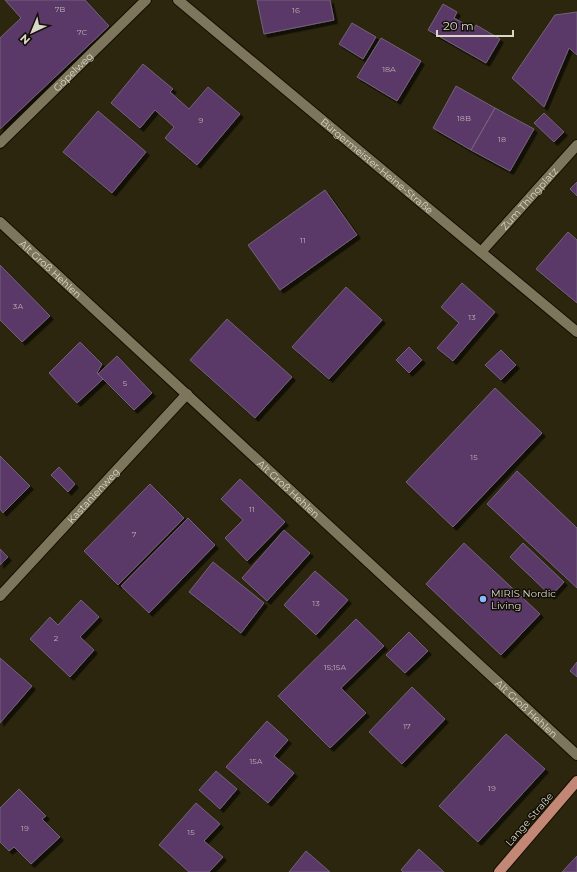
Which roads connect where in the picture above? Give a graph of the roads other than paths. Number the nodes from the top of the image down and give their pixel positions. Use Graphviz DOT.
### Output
graph roads {
  1 [pos="146,0"];
  2 [pos="178,0"];
  3 [pos="0,143"];
  4 [pos="577,145"];
  5 [pos="0,222"];
  6 [pos="481,252"];
  7 [pos="577,332"];
  8 [pos="186,394"];
  9 [pos="0,596"];
  10 [pos="577,755"];
  11 [pos="577,781"];
  12 [pos="499,872"];
  1 -- 3 [label="street, Göpelweg"];
  2 -- 6 [label="street, Bürgermeister-Heine-Straße"];
  4 -- 6 [label="street, Zum Thingplatz"];
  5 -- 8 [label="street, Alt Groß Hehlen"];
  6 -- 7 [label="street, Bürgermeister-Heine-Straße"];
  8 -- 9 [label="street, Kastanienweg"];
  8 -- 10 [label="street, Alt Groß Hehlen"];
  11 -- 12 [label="main road, Lange Straße"];
}
